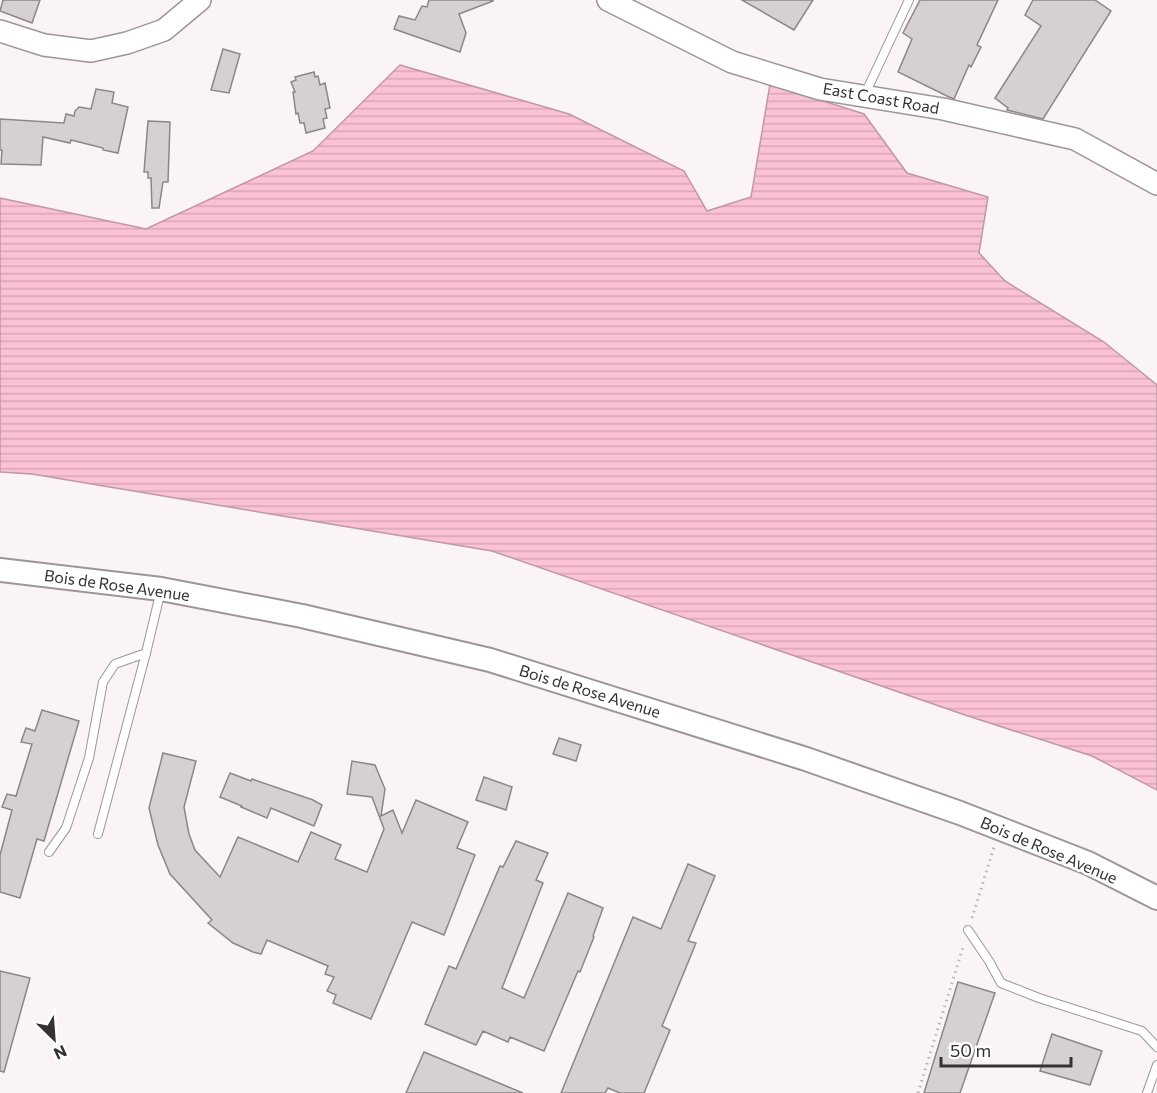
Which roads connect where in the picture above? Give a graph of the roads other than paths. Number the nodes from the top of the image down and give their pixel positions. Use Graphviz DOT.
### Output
graph roads {
  1 [pos="201,0"];
  2 [pos="608,0"];
  3 [pos="909,0"];
  4 [pos="0,31"];
  5 [pos="864,96"];
  6 [pos="1157,184"];
  7 [pos="0,570"];
  8 [pos="161,589"];
  9 [pos="146,654"];
  10 [pos="98,834"];
  11 [pos="49,852"];
  12 [pos="1157,898"];
  13 [pos="968,930"];
  14 [pos="1157,1047"];
  15 [pos="1157,1065"];
  16 [pos="1147,1093"];
  1 -- 4 [label="main road"];
  2 -- 5 [label="main road, East Coast Road"];
  3 -- 5 [label="lane"];
  5 -- 6 [label="main road, East Coast Road"];
  7 -- 8 [label="main road, Bois de Rose Avenue"];
  8 -- 9 [label="lane"];
  8 -- 12 [label="main road, Bois de Rose Avenue"];
  9 -- 10 [label="lane"];
  9 -- 11 [label="lane"];
  13 -- 14 [label="lane"];
  15 -- 16 [label="lane"];
}
